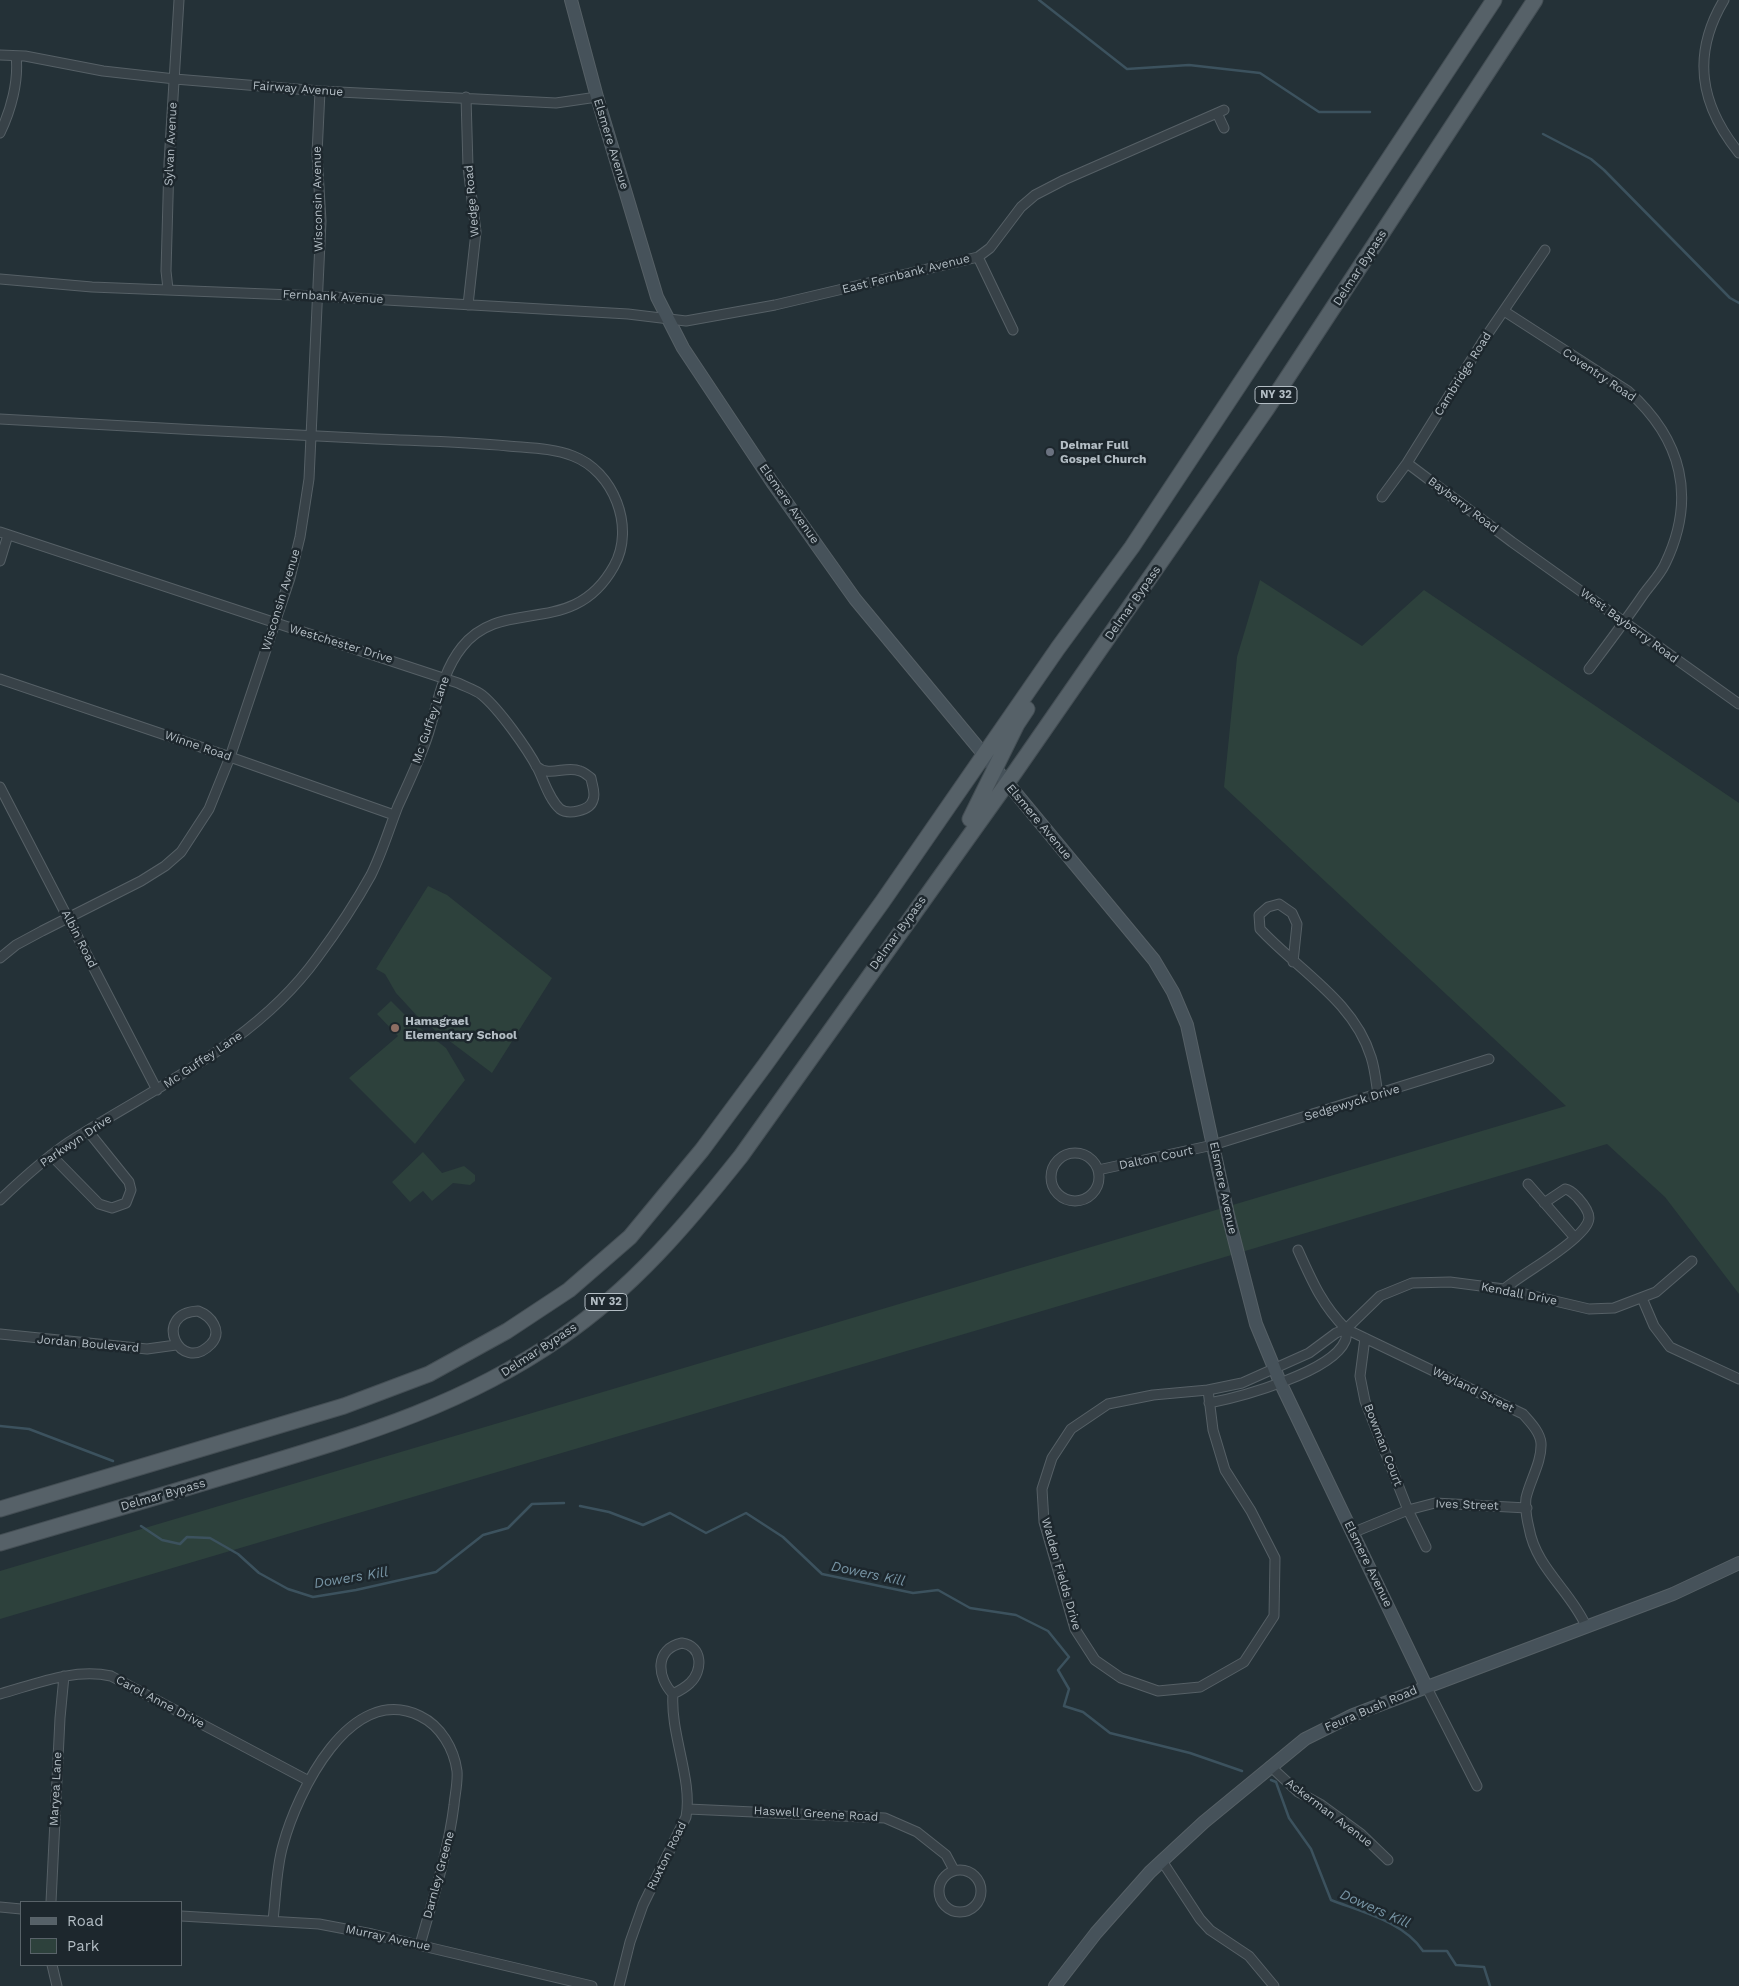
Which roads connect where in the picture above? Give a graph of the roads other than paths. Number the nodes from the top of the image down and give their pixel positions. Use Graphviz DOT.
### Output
graph roads {
  1 [pos="179,0"];
  2 [pos="571,0"];
  3 [pos="1494,0"];
  4 [pos="1535,0"];
  5 [pos="1724,0"];
  6 [pos="0,55"];
  7 [pos="16,56"];
  8 [pos="176,79"];
  9 [pos="320,91"];
  10 [pos="466,97"];
  11 [pos="597,97"];
  12 [pos="1224,128"];
  13 [pos="0,133"];
  14 [pos="1739,153"];
  15 [pos="1545,250"];
  16 [pos="978,257"];
  17 [pos="0,279"];
  18 [pos="168,288"];
  19 [pos="317,296"];
  20 [pos="468,305"];
  21 [pos="1504,311"];
  22 [pos="666,318"];
  23 [pos="1013,330"];
  24 [pos="0,419"];
  25 [pos="311,436"];
  26 [pos="1407,463"];
  27 [pos="1382,497"];
  28 [pos="4,534"];
  29 [pos="1520,547"];
  30 [pos="0,560"];
  31 [pos="1087,609"];
  32 [pos="1625,621"];
  33 [pos="274,624"];
  34 [pos="1589,669"];
  35 [pos="444,678"];
  36 [pos="0,680"];
  37 [pos="1739,704"];
  38 [pos="983,755"];
  39 [pos="230,757"];
  40 [pos="536,766"];
  41 [pos="995,770"];
  42 [pos="1006,783"];
  43 [pos="0,787"];
  44 [pos="394,815"];
  45 [pos="68,918"];
  46 [pos="893,940"];
  47 [pos="0,958"];
  48 [pos="1293,962"];
  49 [pos="1489,1059"];
  50 [pos="157,1090"];
  51 [pos="1378,1095"];
  52 [pos="88,1131"];
  53 [pos="1213,1145"];
  54 [pos="51,1155"];
  55 [pos="1098,1170"];
  56 [pos="1528,1184"];
  57 [pos="0,1200"];
  58 [pos="1544,1203"];
  59 [pos="1575,1238"];
  60 [pos="1298,1250"];
  61 [pos="1692,1261"];
  62 [pos="1504,1289"];
  63 [pos="1642,1298"];
  64 [pos="1346,1329"];
  65 [pos="0,1334"];
  66 [pos="1365,1338"];
  67 [pos="176,1345"];
  68 [pos="1274,1368"];
  69 [pos="1739,1379"];
  70 [pos="1280,1382"];
  71 [pos="1208,1390"];
  72 [pos="1209,1403"];
  73 [pos="1526,1508"];
  74 [pos="0,1509"];
  75 [pos="1408,1510"];
  76 [pos="1352,1533"];
  77 [pos="0,1543"];
  78 [pos="1426,1547"];
  79 [pos="1739,1563"];
  80 [pos="1586,1626"];
  81 [pos="64,1676"];
  82 [pos="1426,1686"];
  83 [pos="0,1694"];
  84 [pos="673,1694"];
  85 [pos="1270,1766"];
  86 [pos="309,1781"];
  87 [pos="1477,1786"];
  88 [pos="688,1809"];
  89 [pos="1388,1860"];
  90 [pos="1162,1861"];
  91 [pos="954,1870"];
  92 [pos="51,1901"];
  93 [pos="0,1907"];
  94 [pos="20,1908"];
  95 [pos="182,1916"];
  96 [pos="273,1920"];
  97 [pos="420,1945"];
  98 [pos="52,1966"];
  99 [pos="57,1986"];
  100 [pos="592,1986"];
  101 [pos="619,1986"];
  102 [pos="1055,1986"];
  103 [pos="1274,1986"];
  1 -- 8 [label="street, Sylvan Avenue"];
  2 -- 11 [label="main road, Elsmere Avenue"];
  3 -- 31 [label="main road, NY 32"];
  4 -- 42 [label="main road, Delmar Bypass / NY 32"];
  5 -- 14 [label="street"];
  6 -- 7 [label="street, Fairway Avenue"];
  7 -- 8 [label="street, Fairway Avenue"];
  7 -- 13 [label="street"];
  8 -- 9 [label="street, Fairway Avenue"];
  8 -- 18 [label="street, Sylvan Avenue"];
  9 -- 10 [label="street, Fairway Avenue"];
  9 -- 19 [label="street, Wisconsin Avenue"];
  10 -- 11 [label="street, Fairway Avenue"];
  10 -- 20 [label="street, Wedge Road"];
  11 -- 22 [label="main road, Elsmere Avenue"];
  12 -- 16 [label="street, East Fernbank Avenue"];
  15 -- 21 [label="street, Cambridge Road"];
  16 -- 22 [label="street, East Fernbank Avenue"];
  16 -- 23 [label="street"];
  17 -- 18 [label="street, Fernbank Avenue"];
  18 -- 19 [label="street, Fernbank Avenue"];
  19 -- 20 [label="street, Fernbank Avenue"];
  19 -- 25 [label="street, Wisconsin Avenue"];
  20 -- 22 [label="street, Fernbank Avenue"];
  21 -- 26 [label="street, Cambridge Road"];
  21 -- 32 [label="street, Coventry Road"];
  22 -- 38 [label="main road, Elsmere Avenue"];
  24 -- 25 [label="street"];
  25 -- 33 [label="street, Wisconsin Avenue"];
  25 -- 35 [label="street, Mc Guffey Lane"];
  26 -- 27 [label="street, Cambridge Road"];
  26 -- 29 [label="street, Bayberry Road"];
  28 -- 30 [label="street"];
  28 -- 33 [label="street, Westchester Drive"];
  29 -- 32 [label="street, West Bayberry Road"];
  31 -- 38 [label="main road, NY 32"];
  31 -- 41 [label="main road"];
  32 -- 34 [label="street, Coventry Road"];
  32 -- 37 [label="street, West Bayberry Road"];
  33 -- 35 [label="street, Westchester Drive"];
  33 -- 39 [label="street, Wisconsin Avenue"];
  35 -- 40 [label="street, Westchester Drive"];
  35 -- 44 [label="street, Mc Guffey Lane"];
  36 -- 39 [label="street, Winne Road"];
  38 -- 41 [label="main road, Elsmere Avenue"];
  38 -- 74 [label="main road, NY 32"];
  39 -- 44 [label="street, Winne Road"];
  39 -- 45 [label="street, Wisconsin Avenue"];
  40 -- 40 [label="street, Westchester Drive"];
  41 -- 42 [label="main road, Elsmere Avenue"];
  41 -- 46 [label="main road"];
  42 -- 46 [label="main road, Delmar Bypass / NY 32"];
  42 -- 53 [label="main road, Elsmere Avenue"];
  43 -- 45 [label="street, Albin Road"];
  44 -- 50 [label="street, Mc Guffey Lane"];
  45 -- 47 [label="street, Wisconsin Avenue"];
  45 -- 50 [label="street, Albin Road"];
  46 -- 77 [label="main road, Delmar Bypass / NY 32"];
  48 -- 48 [label="street"];
  48 -- 51 [label="street"];
  49 -- 51 [label="street, Sedgewyck Drive"];
  50 -- 52 [label="street, Parkwyn Drive"];
  51 -- 53 [label="street, Sedgewyck Drive"];
  52 -- 54 [label="street, Parkwyn Drive"];
  52 -- 54 [label="street"];
  53 -- 55 [label="street, Dalton Court"];
  53 -- 68 [label="main road, Elsmere Avenue"];
  54 -- 57 [label="street, Parkwyn Drive"];
  55 -- 55 [label="street"];
  56 -- 58 [label="street"];
  58 -- 59 [label="street"];
  58 -- 59 [label="street"];
  59 -- 62 [label="street"];
  60 -- 64 [label="street"];
  61 -- 63 [label="street, Kendall Drive"];
  62 -- 63 [label="street, Kendall Drive"];
  62 -- 64 [label="street, Kendall Drive"];
  63 -- 69 [label="street"];
  64 -- 66 [label="street, Wayland Street"];
  64 -- 68 [label="street, Kendall Drive"];
  64 -- 70 [label="street, Kendall Drive"];
  65 -- 67 [label="street, Jordan Boulevard"];
  66 -- 73 [label="street, Wayland Street"];
  66 -- 75 [label="street, Bowman Court"];
  67 -- 67 [label="street, Jordan Boulevard"];
  68 -- 70 [label="main road, Elsmere Avenue"];
  68 -- 71 [label="street, Walden Fields Drive"];
  70 -- 72 [label="street"];
  70 -- 76 [label="main road, Elsmere Avenue"];
  71 -- 72 [label="street, Walden Fields Drive"];
  71 -- 72 [label="street, Walden Fields Drive"];
  73 -- 75 [label="street, Ives Street"];
  73 -- 80 [label="street, Wayland Street"];
  75 -- 76 [label="street, Ives Street"];
  75 -- 78 [label="street, Bowman Court"];
  76 -- 82 [label="main road, Elsmere Avenue"];
  79 -- 80 [label="main road, Feura Bush Road"];
  80 -- 82 [label="main road, Feura Bush Road"];
  81 -- 83 [label="street, Carol Anne Drive"];
  81 -- 86 [label="street, Carol Anne Drive"];
  81 -- 92 [label="street, Maryea Lane"];
  82 -- 85 [label="main road, Feura Bush Road"];
  82 -- 87 [label="street"];
  84 -- 84 [label="street, Ruxton Road"];
  84 -- 88 [label="street, Ruxton Road"];
  85 -- 89 [label="street, Ackerman Avenue"];
  85 -- 90 [label="main road, Feura Bush Road"];
  86 -- 96 [label="street, Darnley Greene"];
  86 -- 97 [label="street, Darnley Greene"];
  88 -- 91 [label="street, Haswell Greene Road"];
  88 -- 101 [label="street, Ruxton Road"];
  90 -- 102 [label="main road, Feura Bush Road"];
  90 -- 103 [label="street"];
  91 -- 91 [label="street"];
  93 -- 94 [label="street"];
  95 -- 96 [label="street, Murray Avenue"];
  96 -- 97 [label="street, Murray Avenue"];
  97 -- 100 [label="street, Murray Avenue"];
  98 -- 99 [label="street"];
}
